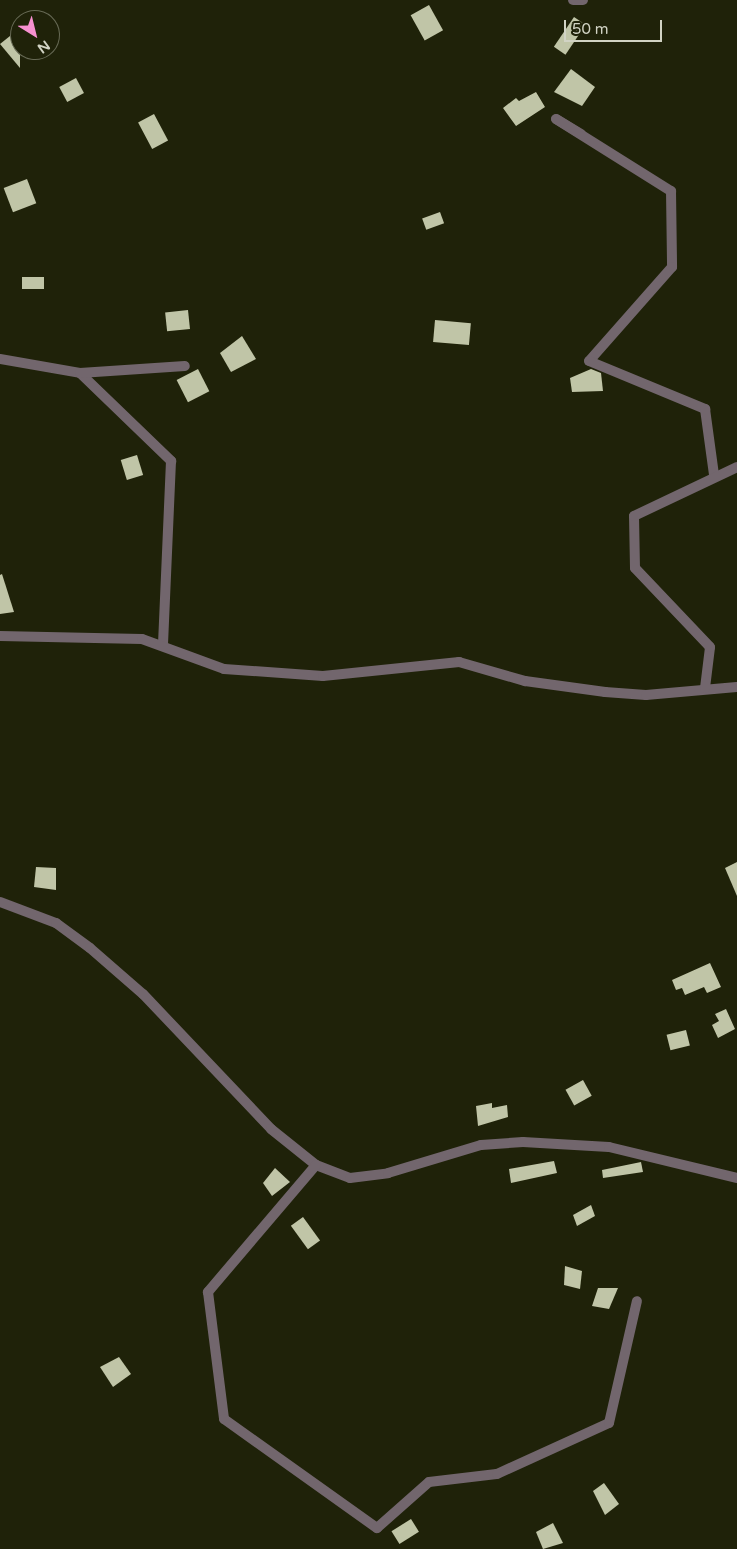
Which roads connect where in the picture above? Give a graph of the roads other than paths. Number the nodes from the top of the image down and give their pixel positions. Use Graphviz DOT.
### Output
graph roads {
  1 [pos="573,0"];
  2 [pos="583,0"];
  3 [pos="580,134"];
  4 [pos="0,359"];
  5 [pos="185,366"];
  6 [pos="80,373"];
  7 [pos="737,467"];
  8 [pos="714,475"];
  9 [pos="0,636"];
  10 [pos="163,646"];
  11 [pos="737,686"];
  12 [pos="705,688"];
  13 [pos="0,902"];
  14 [pos="316,1165"];
  15 [pos="737,1178"];
  16 [pos="637,1301"];
  1 -- 2 [label="street"];
  3 -- 8 [label="street"];
  4 -- 6 [label="street"];
  5 -- 6 [label="street"];
  6 -- 10 [label="street"];
  7 -- 8 [label="street"];
  8 -- 12 [label="street"];
  9 -- 10 [label="street"];
  10 -- 12 [label="street"];
  11 -- 12 [label="street"];
  13 -- 14 [label="street"];
  14 -- 15 [label="street"];
  14 -- 16 [label="street"];
}
